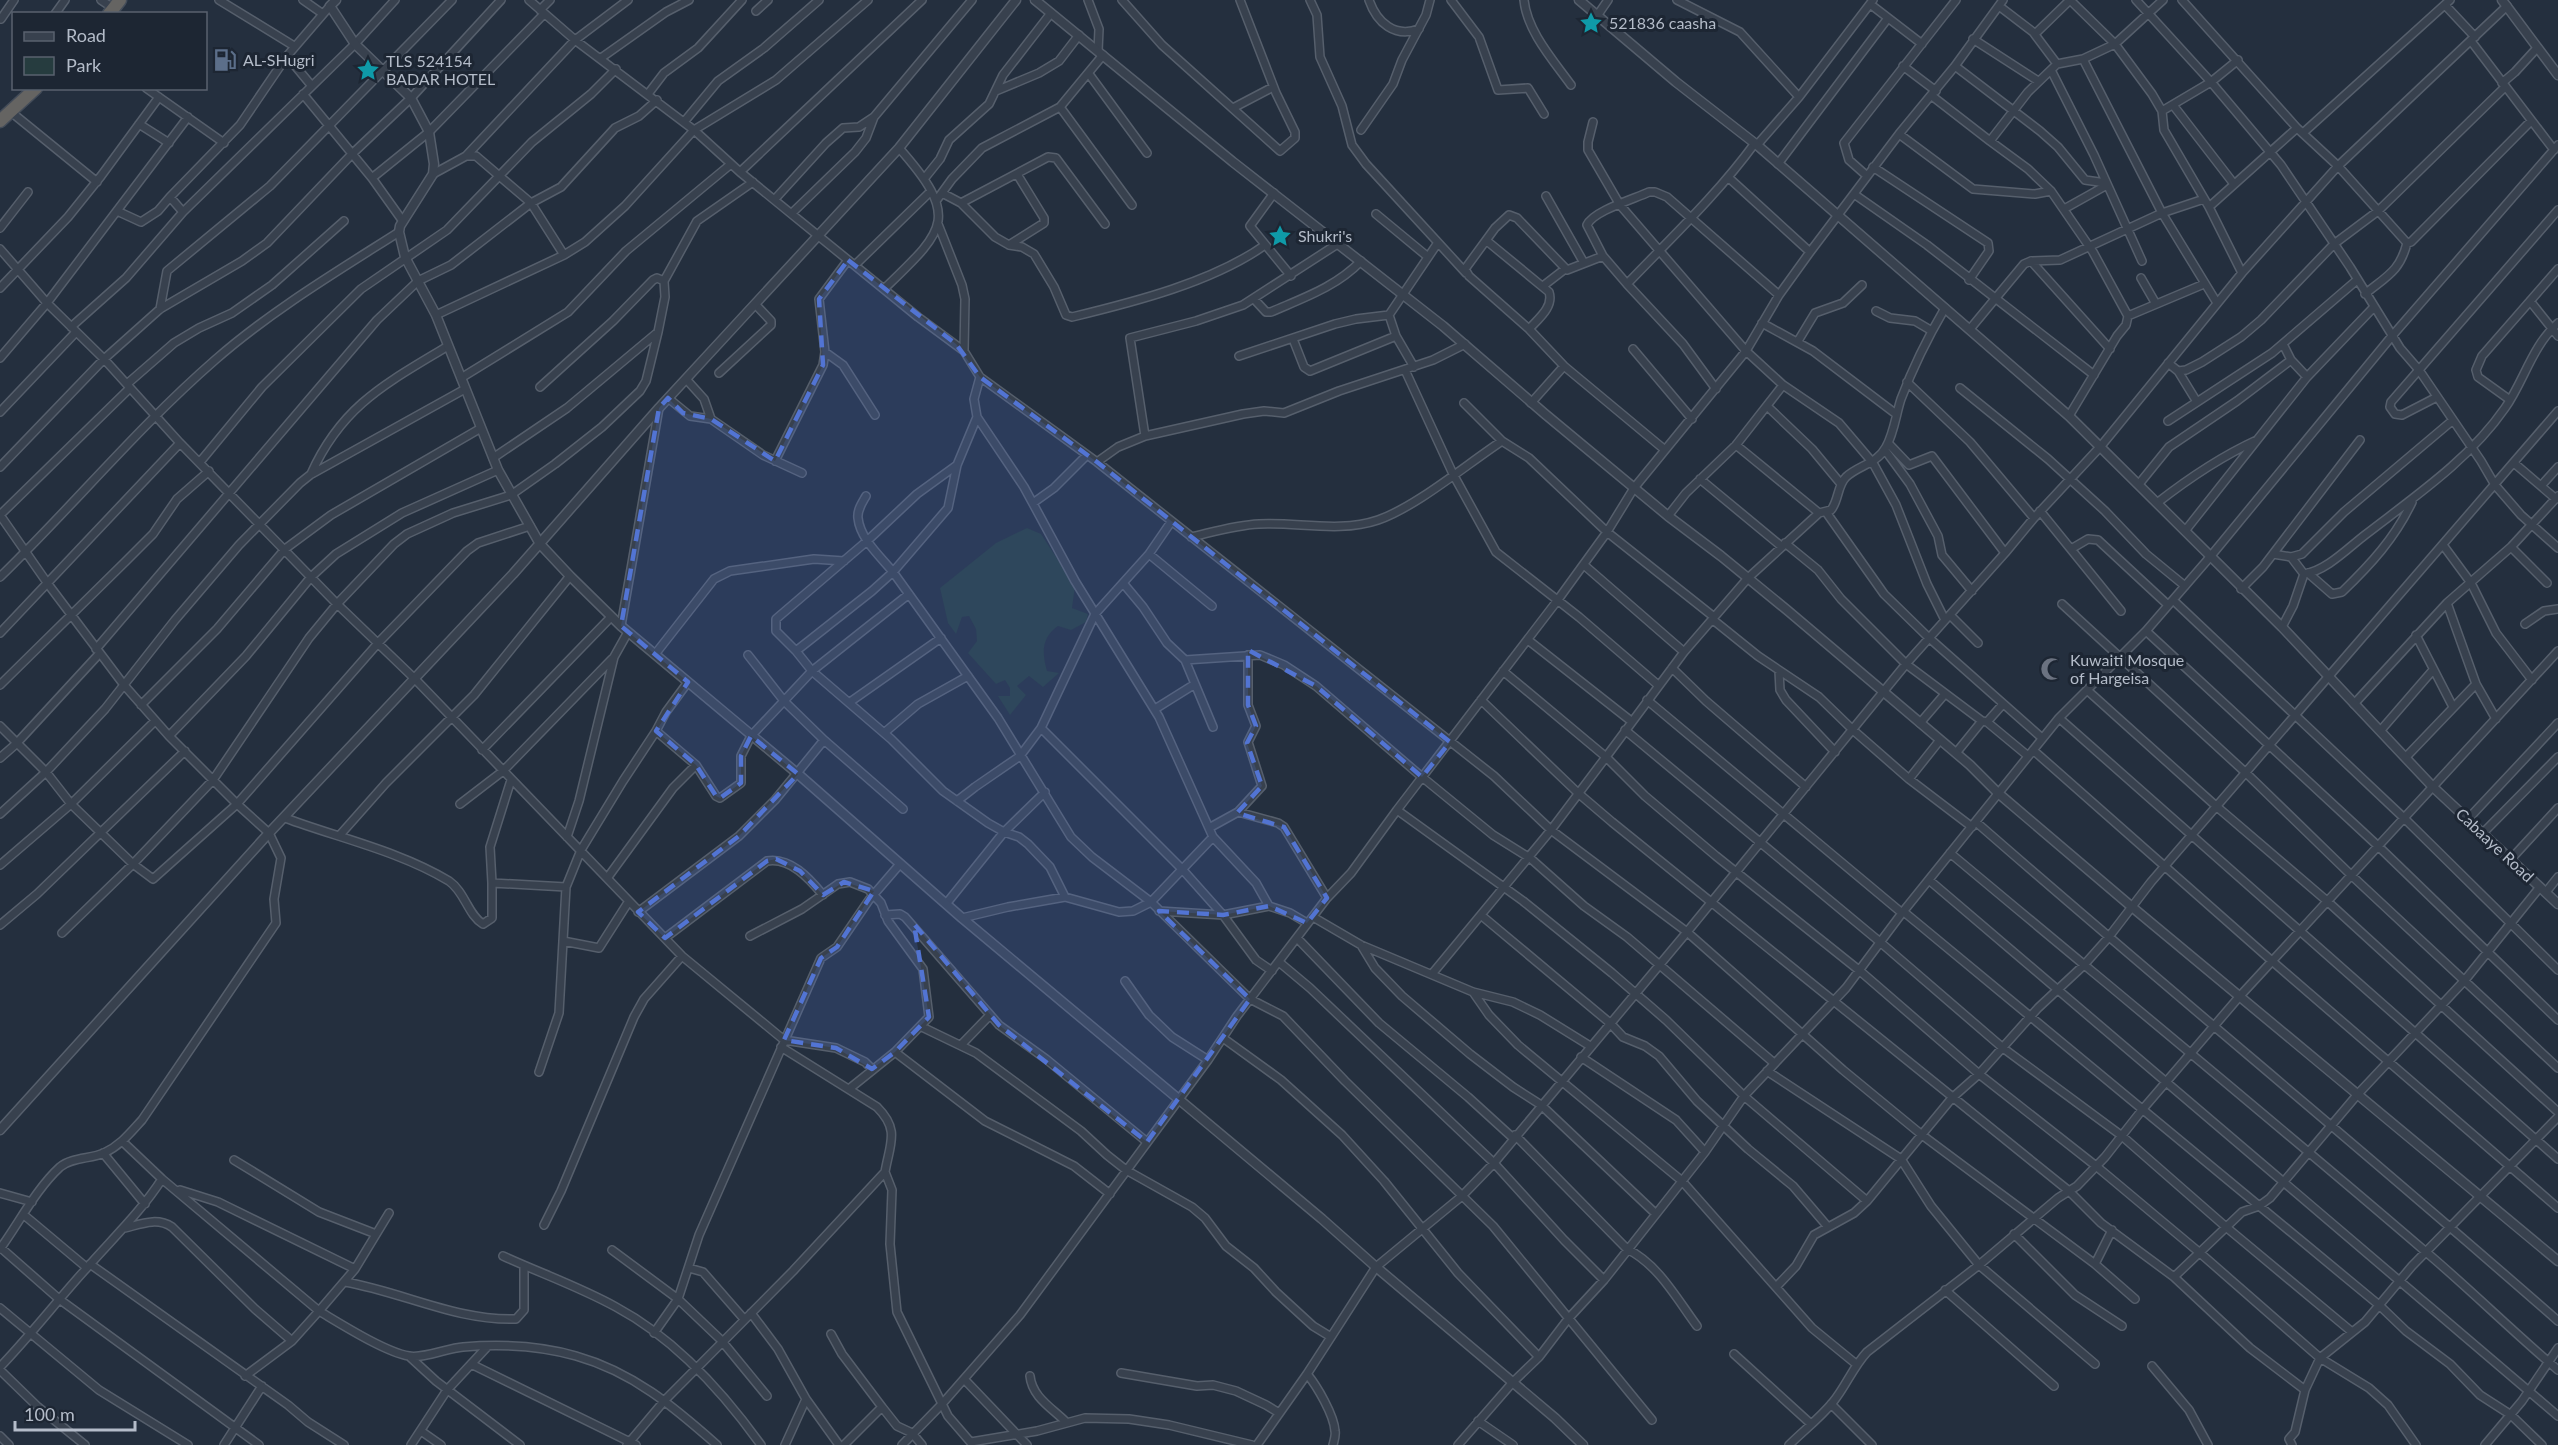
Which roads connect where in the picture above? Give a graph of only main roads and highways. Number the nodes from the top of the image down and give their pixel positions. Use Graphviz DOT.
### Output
graph roads {
  1 [pos="34,90"];
  2 [pos="0,121"];
  1 -- 2 [label="highway"];
}
